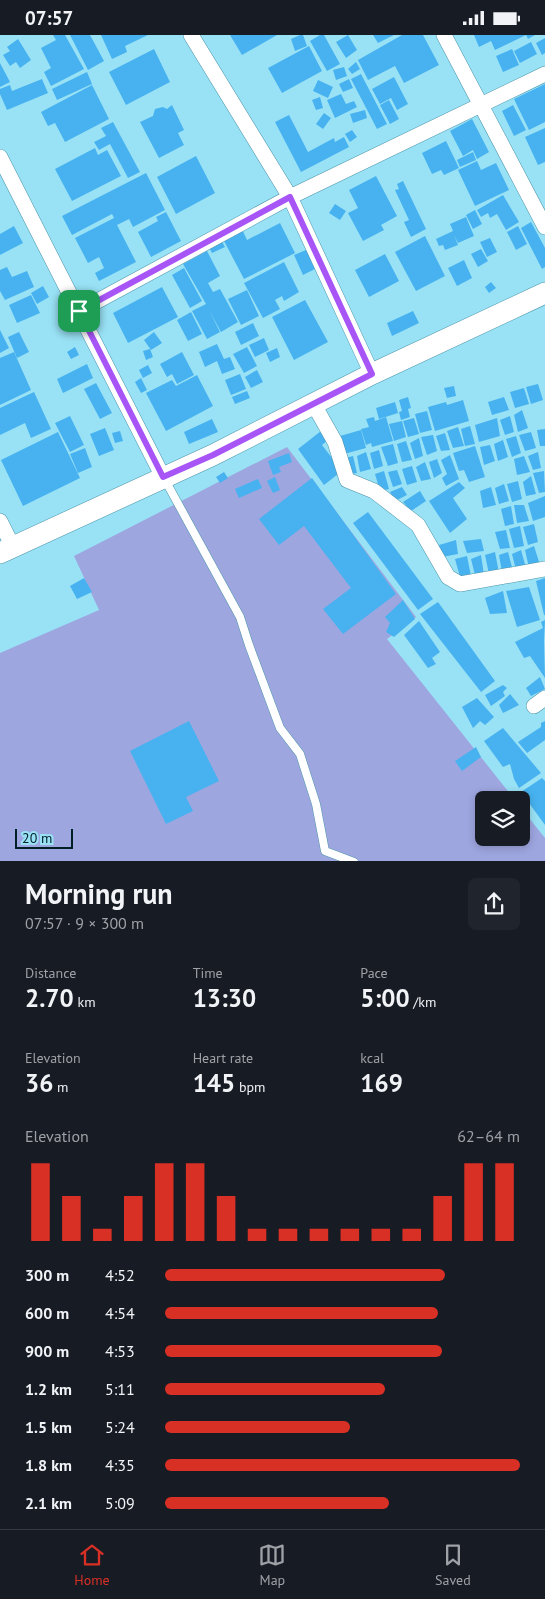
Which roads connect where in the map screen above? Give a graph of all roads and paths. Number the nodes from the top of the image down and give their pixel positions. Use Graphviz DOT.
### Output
graph roads {
  1 [pos="191,35"];
  2 [pos="444,35"];
  3 [pos="545,74"];
  4 [pos="480,106"];
  5 [pos="0,157"];
  6 [pos="290,197"];
  7 [pos="545,227"];
  8 [pos="545,293"];
  9 [pos="79,311"];
  10 [pos="372,374"];
  11 [pos="312,403"];
  12 [pos="163,477"];
  13 [pos="0,521"];
  14 [pos="7,550"];
  15 [pos="545,569"];
  16 [pos="354,861"];
  1 -- 6 [label="street"];
  2 -- 4 [label="street"];
  3 -- 4 [label="street"];
  4 -- 6 [label="street"];
  4 -- 7 [label="street"];
  5 -- 9 [label="street"];
  6 -- 9 [label="street"];
  6 -- 10 [label="street"];
  8 -- 10 [label="main road"];
  9 -- 12 [label="street"];
  10 -- 11 [label="main road"];
  11 -- 12 [label="main road"];
  11 -- 15 [label="street"];
  12 -- 14 [label="main road"];
  12 -- 16 [label="lane"];
  13 -- 14 [label="street"];
}
